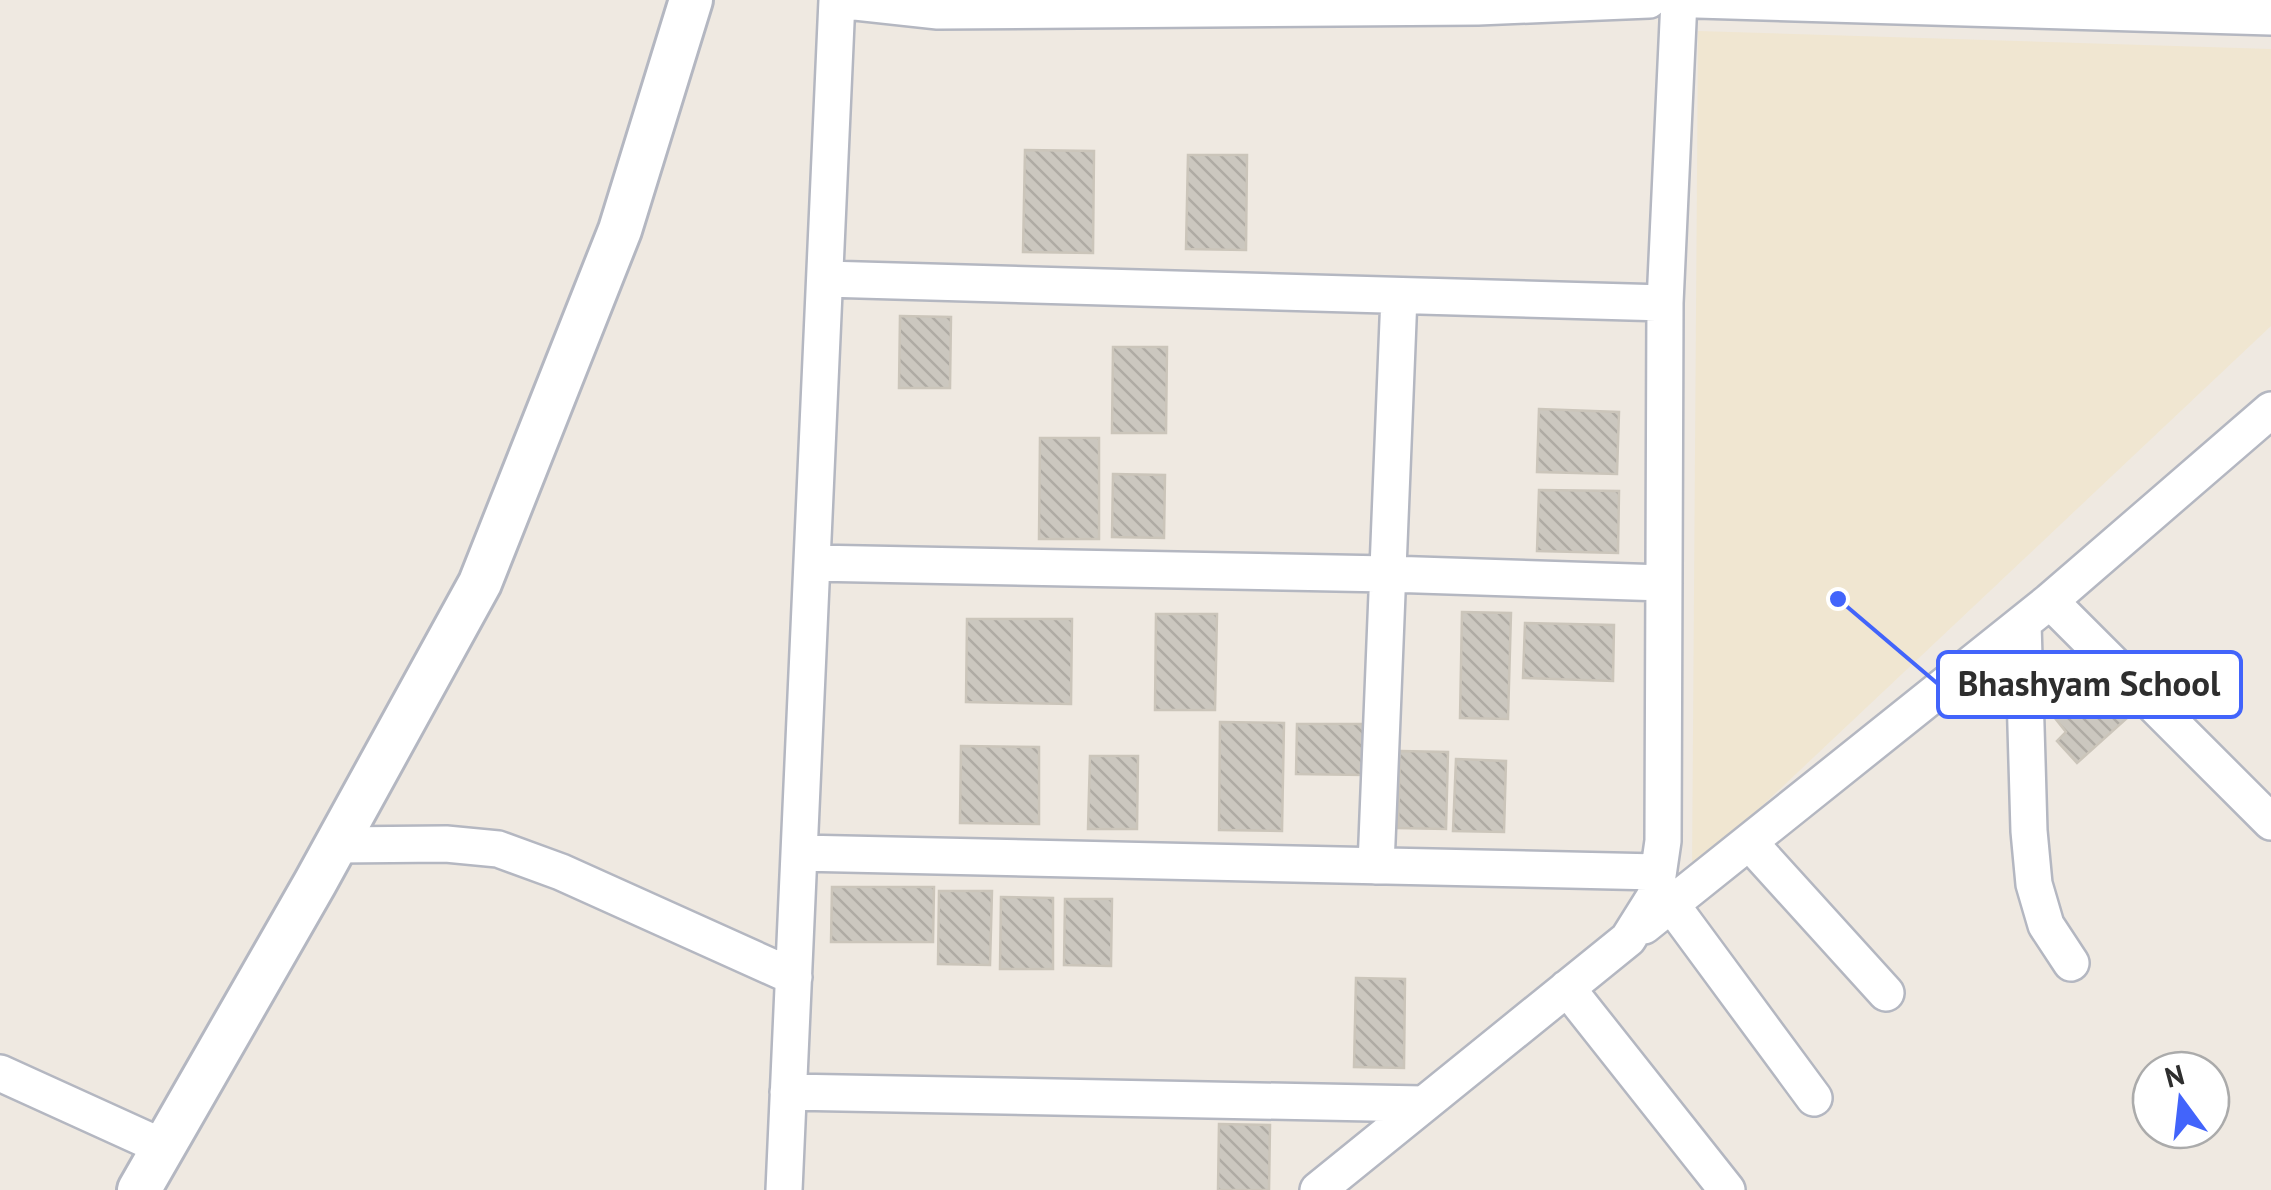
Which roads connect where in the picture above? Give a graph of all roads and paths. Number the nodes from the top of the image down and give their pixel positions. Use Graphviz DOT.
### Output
graph roads {
  1 [pos="692,0"];
  2 [pos="837,0"];
  3 [pos="1649,0"];
  4 [pos="1678,0"];
  5 [pos="1697,0"];
  6 [pos="1271,4"];
  7 [pos="2024,5"];
  8 [pos="2271,17"];
  9 [pos="825,279"];
  10 [pos="1399,296"];
  11 [pos="1665,303"];
  12 [pos="2271,411"];
  13 [pos="812,563"];
  14 [pos="1388,574"];
  15 [pos="1664,583"];
  16 [pos="2036,612"];
  17 [pos="2271,822"];
  18 [pos="1749,842"];
  19 [pos="336,845"];
  20 [pos="799,853"];
  21 [pos="1376,866"];
  22 [pos="1664,888"];
  23 [pos="2072,962"];
  24 [pos="794,977"];
  25 [pos="1567,988"];
  26 [pos="1886,993"];
  27 [pos="0,1072"];
  28 [pos="788,1092"];
  29 [pos="1814,1098"];
  30 [pos="1423,1104"];
  31 [pos="166,1148"];
  32 [pos="139,1190"];
  33 [pos="784,1190"];
  34 [pos="1318,1190"];
  35 [pos="1726,1190"];
  1 -- 19 [label="street"];
  2 -- 6 [label="street"];
  2 -- 9 [label="street"];
  3 -- 6 [label="street"];
  4 -- 11 [label="street"];
  5 -- 7 [label="street"];
  7 -- 8 [label="street"];
  9 -- 10 [label="street"];
  9 -- 13 [label="street"];
  10 -- 11 [label="street"];
  10 -- 14 [label="street"];
  11 -- 15 [label="street"];
  12 -- 16 [label="street"];
  13 -- 14 [label="street"];
  13 -- 20 [label="street"];
  14 -- 15 [label="street"];
  14 -- 21 [label="street"];
  15 -- 22 [label="street"];
  16 -- 17 [label="street"];
  16 -- 18 [label="street"];
  16 -- 23 [label="street"];
  18 -- 22 [label="street"];
  18 -- 26 [label="street"];
  19 -- 24 [label="street"];
  19 -- 31 [label="street"];
  20 -- 21 [label="street"];
  20 -- 24 [label="street"];
  21 -- 22 [label="street"];
  22 -- 25 [label="street"];
  22 -- 29 [label="street"];
  24 -- 28 [label="street"];
  25 -- 30 [label="street"];
  25 -- 35 [label="street"];
  27 -- 31 [label="street"];
  28 -- 30 [label="street"];
  28 -- 33 [label="street"];
  30 -- 34 [label="street"];
  31 -- 32 [label="street"];
}
